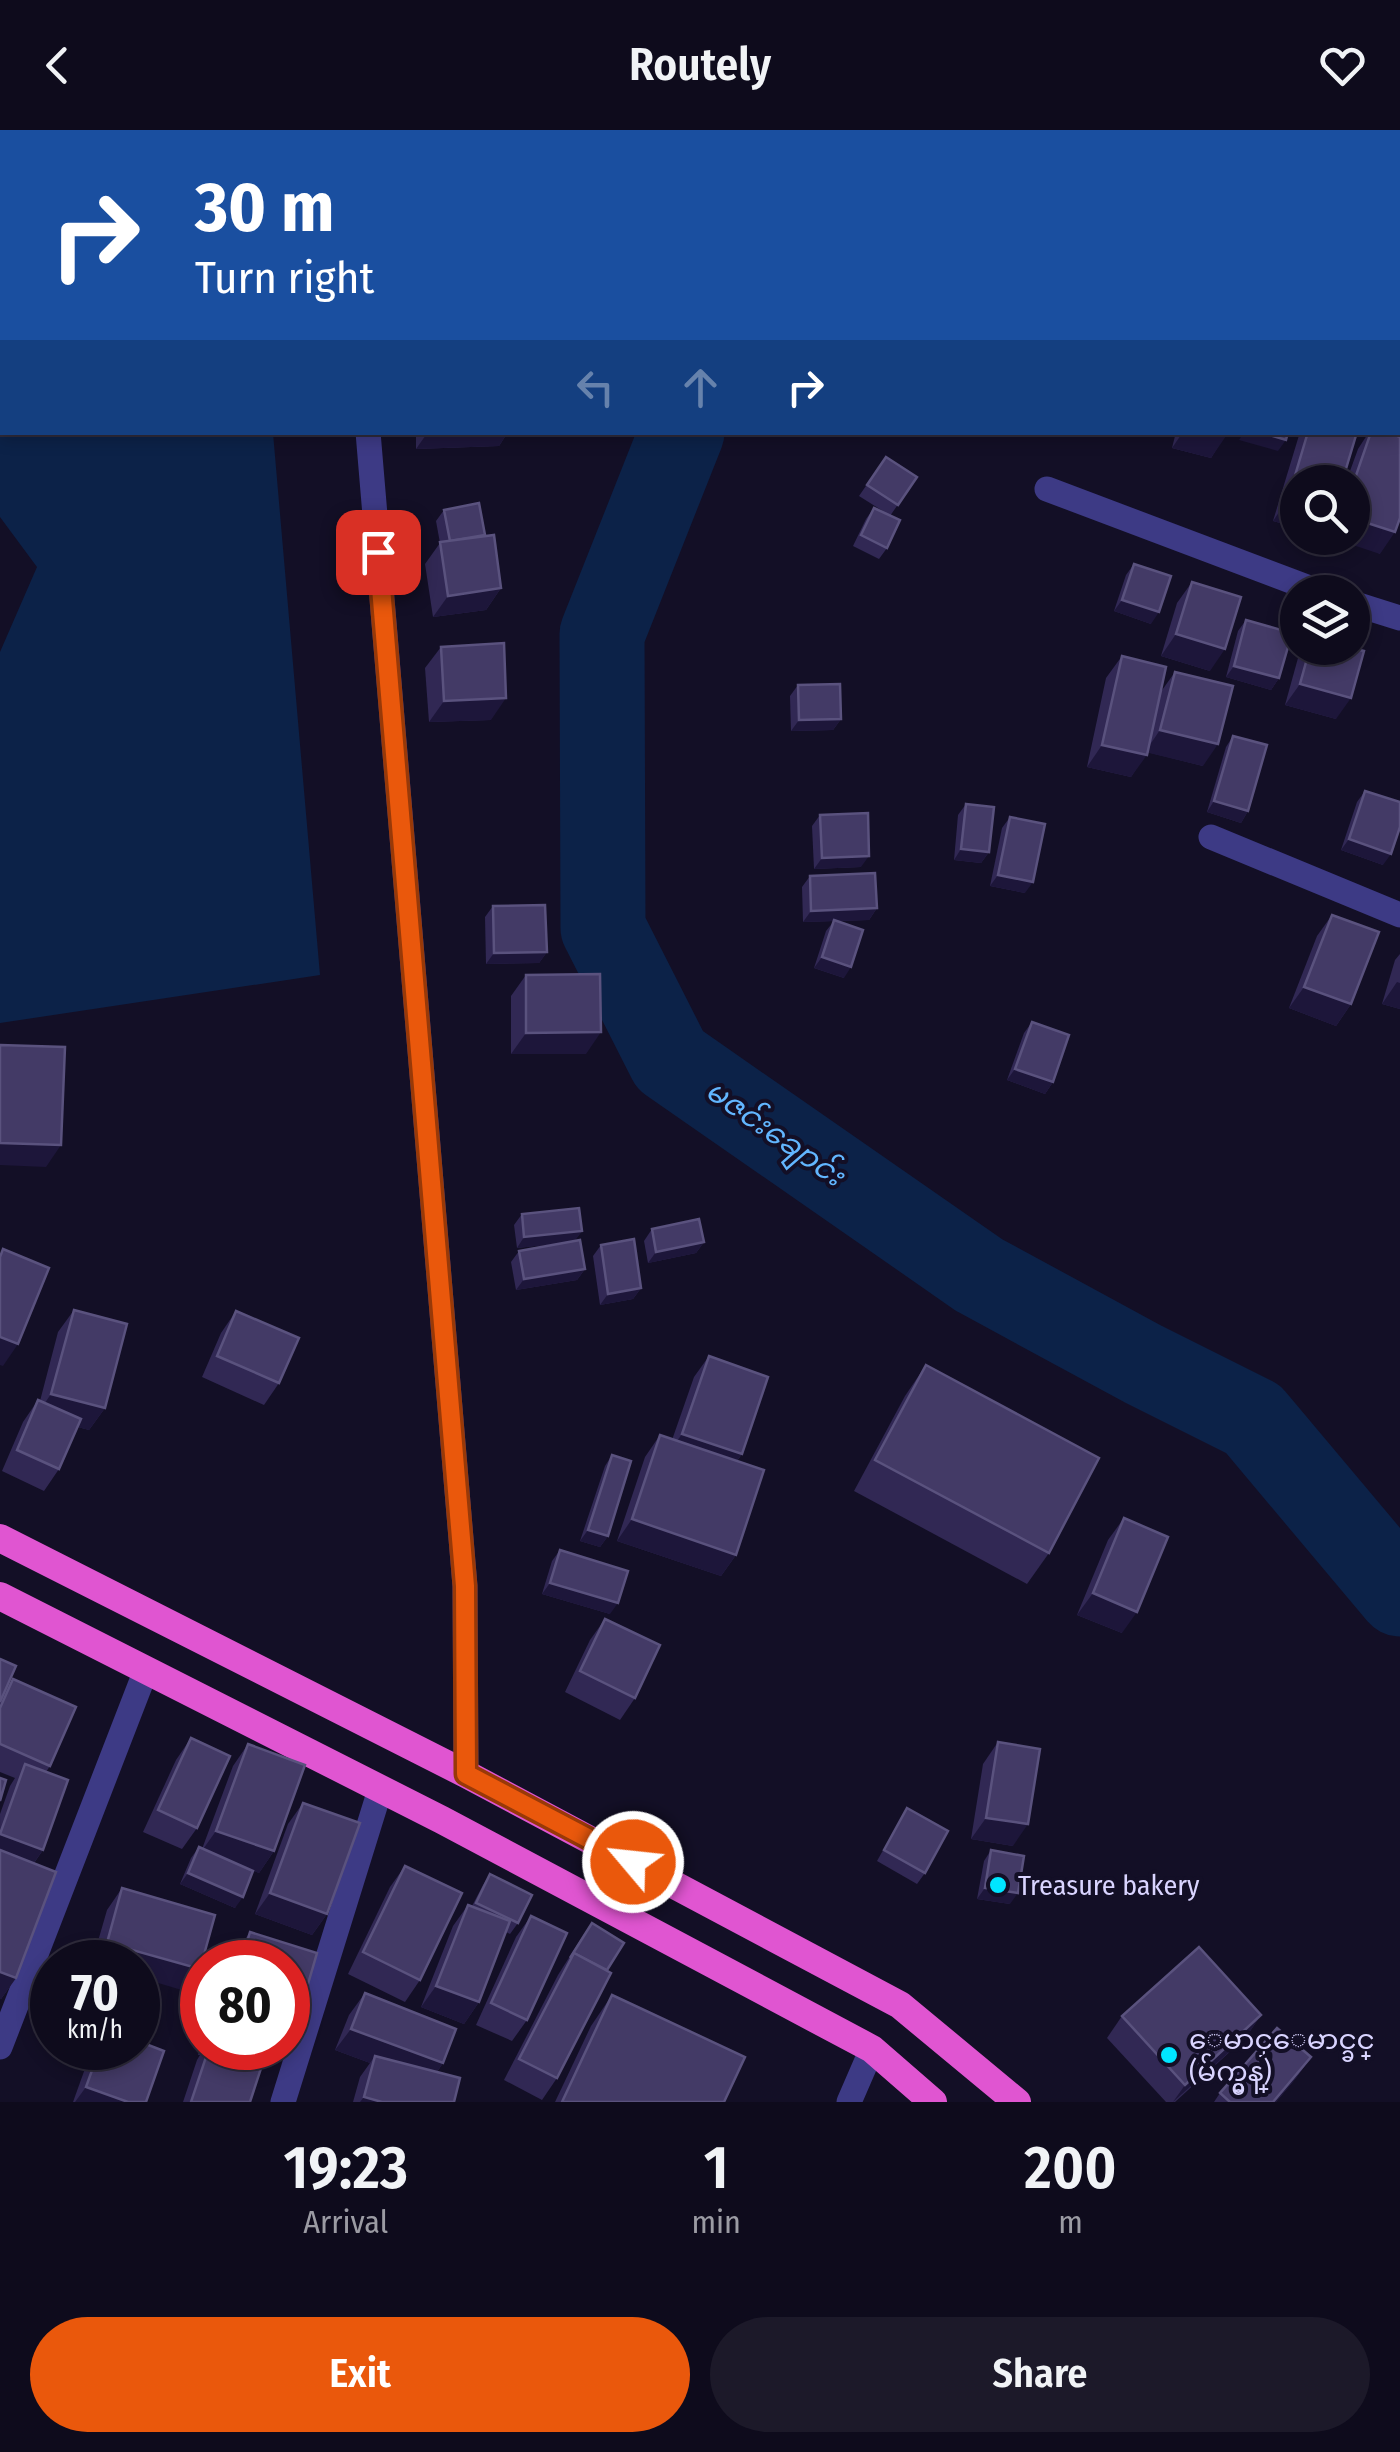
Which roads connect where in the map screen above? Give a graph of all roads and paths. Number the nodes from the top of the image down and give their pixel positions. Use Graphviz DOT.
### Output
graph roads {
  1 [pos="368,435"];
  2 [pos="1047,490"];
  3 [pos="1280,577"];
  4 [pos="1370,609"];
  5 [pos="1400,618"];
  6 [pos="1211,837"];
  7 [pos="1400,915"];
  8 [pos="0,1538"];
  9 [pos="0,1596"];
  10 [pos="146,1670"];
  11 [pos="466,1774"];
  12 [pos="380,1790"];
  13 [pos="2,2034"];
  14 [pos="872,2049"];
  15 [pos="282,2102"];
  16 [pos="850,2102"];
  17 [pos="934,2102"];
  18 [pos="1017,2102"];
  1 -- 11 [label="street"];
  2 -- 3 [label="street"];
  4 -- 5 [label="street"];
  6 -- 7 [label="street"];
  8 -- 11 [label="highway"];
  9 -- 10 [label="highway"];
  10 -- 12 [label="highway"];
  10 -- 13 [label="street"];
  11 -- 18 [label="highway"];
  12 -- 14 [label="highway"];
  12 -- 15 [label="street"];
  14 -- 16 [label="street"];
  14 -- 17 [label="highway"];
}
